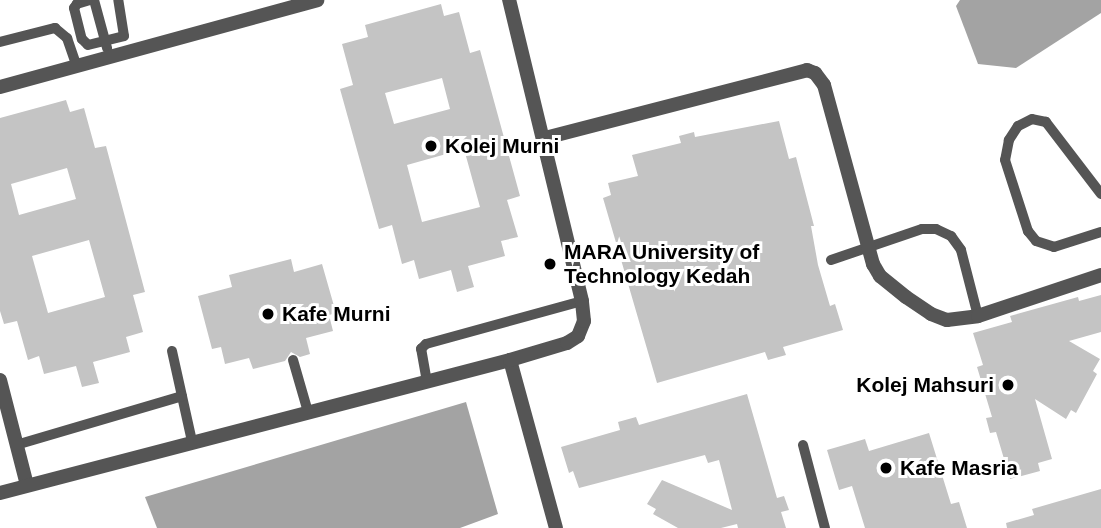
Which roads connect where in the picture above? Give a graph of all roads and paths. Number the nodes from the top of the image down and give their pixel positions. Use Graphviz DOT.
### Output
graph roads {
  1 [pos="92,0"];
  2 [pos="118,0"];
  3 [pos="314,0"];
  4 [pos="509,0"];
  5 [pos="0,42"];
  6 [pos="107,48"];
  7 [pos="76,64"];
  8 [pos="0,87"];
  9 [pos="545,138"];
  10 [pos="1101,194"];
  11 [pos="1101,232"];
  12 [pos="867,247"];
  13 [pos="831,260"];
  14 [pos="1101,275"];
  15 [pos="582,301"];
  16 [pos="978,316"];
  17 [pos="172,351"];
  18 [pos="293,360"];
  19 [pos="510,360"];
  20 [pos="0,380"];
  21 [pos="427,382"];
  22 [pos="182,396"];
  23 [pos="308,412"];
  24 [pos="192,441"];
  25 [pos="16,445"];
  26 [pos="803,445"];
  27 [pos="27,485"];
  28 [pos="0,493"];
  29 [pos="556,528"];
  30 [pos="825,528"];
  1 -- 6 [label="lane"];
  1 -- 6 [label="lane"];
  2 -- 6 [label="lane"];
  3 -- 6 [label="street"];
  4 -- 9 [label="street"];
  5 -- 7 [label="lane"];
  6 -- 7 [label="street"];
  7 -- 8 [label="street"];
  9 -- 12 [label="street"];
  9 -- 15 [label="street"];
  10 -- 11 [label="lane"];
  12 -- 13 [label="lane"];
  12 -- 16 [label="street"];
  12 -- 16 [label="lane"];
  14 -- 16 [label="street"];
  15 -- 19 [label="street"];
  15 -- 21 [label="lane"];
  17 -- 22 [label="lane"];
  18 -- 23 [label="lane"];
  19 -- 21 [label="street"];
  19 -- 29 [label="street"];
  20 -- 25 [label="street"];
  21 -- 23 [label="street"];
  22 -- 24 [label="lane"];
  22 -- 25 [label="lane"];
  23 -- 24 [label="street"];
  24 -- 27 [label="street"];
  25 -- 27 [label="street"];
  26 -- 30 [label="lane"];
  27 -- 28 [label="street"];
}
